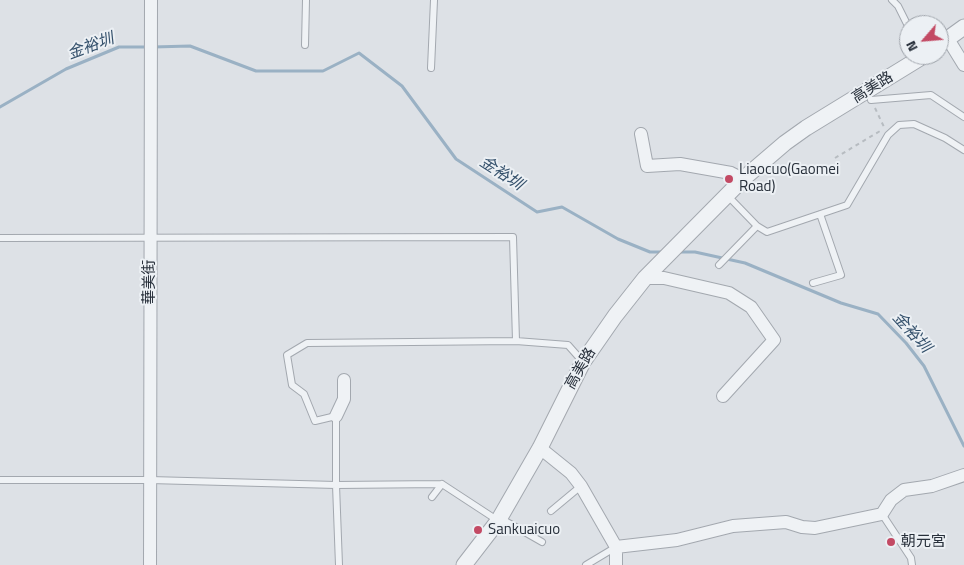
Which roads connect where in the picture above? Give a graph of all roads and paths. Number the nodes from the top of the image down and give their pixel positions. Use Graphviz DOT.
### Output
graph roads {
  1 [pos="151,0"];
  2 [pos="306,0"];
  3 [pos="434,0"];
  4 [pos="892,0"];
  5 [pos="901,15"];
  6 [pos="964,27"];
  7 [pos="949,38"];
  8 [pos="305,45"];
  9 [pos="949,49"];
  10 [pos="908,65"];
  11 [pos="964,65"];
  12 [pos="431,68"];
  13 [pos="871,100"];
  14 [pos="964,117"];
  15 [pos="884,129"];
  16 [pos="641,134"];
  17 [pos="888,135"];
  18 [pos="964,150"];
  19 [pos="835,158"];
  20 [pos="743,180"];
  21 [pos="727,195"];
  22 [pos="820,214"];
  23 [pos="757,226"];
  24 [pos="0,238"];
  25 [pos="150,238"];
  26 [pos="719,265"];
  27 [pos="645,278"];
  28 [pos="812,283"];
  29 [pos="516,341"];
  30 [pos="583,362"];
  31 [pos="344,380"];
  32 [pos="723,396"];
  33 [pos="336,416"];
  34 [pos="540,448"];
  35 [pos="964,475"];
  36 [pos="0,480"];
  37 [pos="150,480"];
  38 [pos="442,484"];
  39 [pos="336,485"];
  40 [pos="581,486"];
  41 [pos="432,497"];
  42 [pos="550,511"];
  43 [pos="882,514"];
  44 [pos="499,519"];
  45 [pos="542,542"];
  46 [pos="616,547"];
  47 [pos="150,565"];
  48 [pos="339,565"];
  49 [pos="464,565"];
  50 [pos="586,565"];
  51 [pos="616,565"];
  52 [pos="912,565"];
  1 -- 25 [label="street, 華美街"];
  2 -- 8 [label="lane"];
  3 -- 12 [label="lane"];
  4 -- 5 [label="lane"];
  6 -- 7 [label="street"];
  9 -- 11 [label="street"];
  10 -- 20 [label="street, 高美路"];
  13 -- 14 [label="lane, 高美路"];
  13 -- 15 [label="path"];
  15 -- 17 [label="path"];
  15 -- 19 [label="path"];
  16 -- 20 [label="street"];
  17 -- 18 [label="lane"];
  17 -- 22 [label="lane"];
  20 -- 21 [label="street, 高美路"];
  21 -- 23 [label="lane"];
  21 -- 27 [label="street, 高美路"];
  22 -- 23 [label="lane"];
  22 -- 28 [label="lane"];
  23 -- 26 [label="lane"];
  24 -- 25 [label="lane"];
  25 -- 29 [label="lane"];
  25 -- 37 [label="street, 華美街"];
  27 -- 30 [label="street, 高美路"];
  27 -- 32 [label="street"];
  29 -- 30 [label="lane"];
  29 -- 33 [label="lane"];
  30 -- 34 [label="street, 高美路"];
  31 -- 33 [label="street"];
  33 -- 39 [label="lane"];
  34 -- 40 [label="street"];
  34 -- 44 [label="street, 高美路"];
  35 -- 43 [label="street"];
  36 -- 37 [label="lane"];
  37 -- 39 [label="lane"];
  37 -- 47 [label="street, 華美街"];
  38 -- 39 [label="lane"];
  38 -- 41 [label="lane"];
  38 -- 44 [label="lane"];
  39 -- 48 [label="lane"];
  40 -- 42 [label="lane"];
  40 -- 46 [label="street"];
  43 -- 46 [label="street"];
  43 -- 52 [label="lane"];
  44 -- 45 [label="lane"];
  44 -- 49 [label="street, 高美路"];
  46 -- 50 [label="lane"];
  46 -- 51 [label="street"];
}
